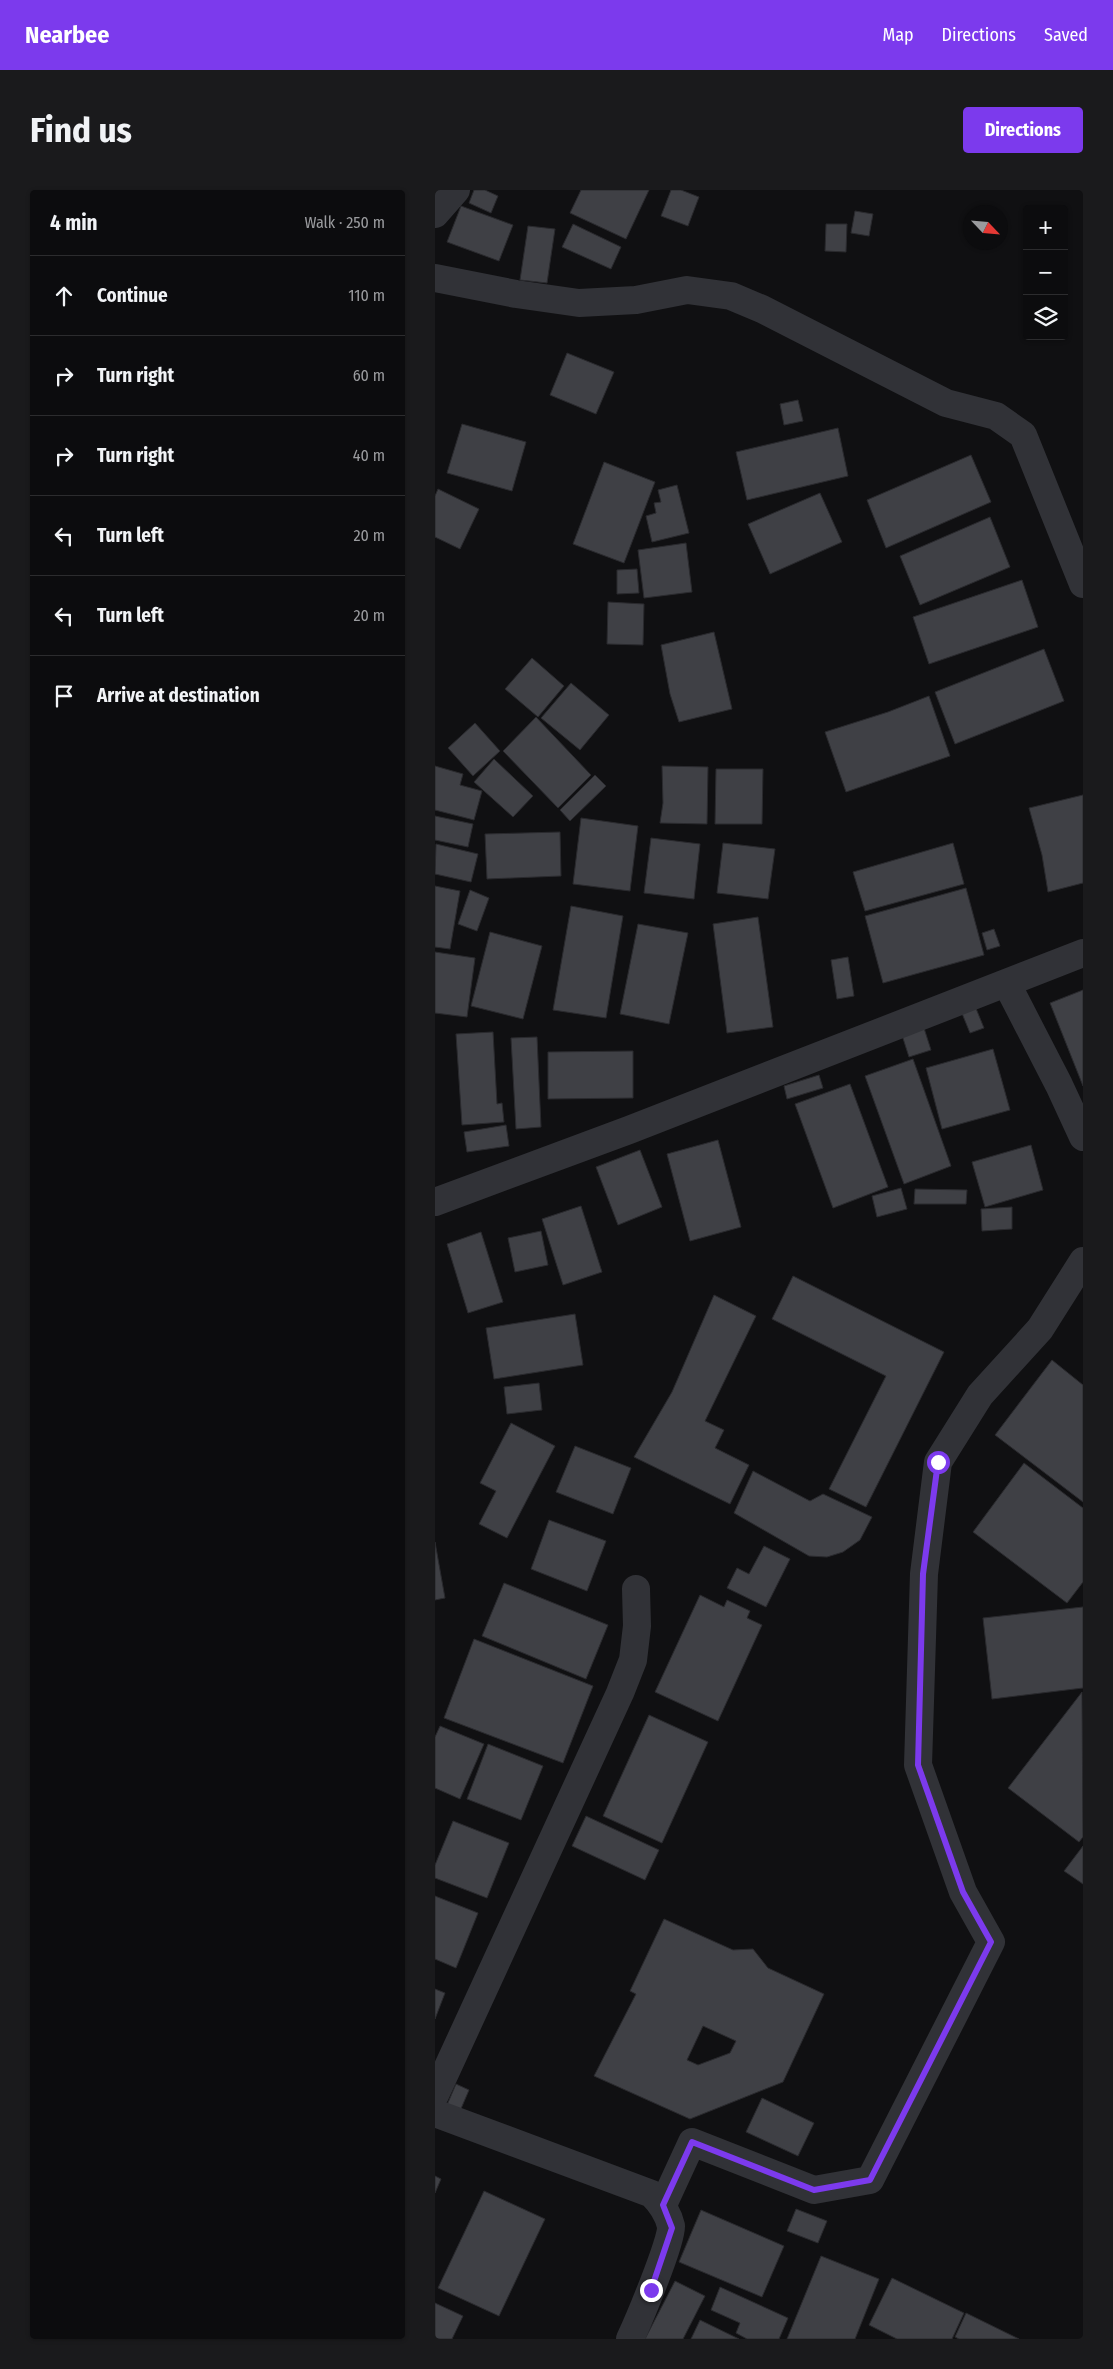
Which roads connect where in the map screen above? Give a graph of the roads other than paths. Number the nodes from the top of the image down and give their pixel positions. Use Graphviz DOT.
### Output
graph roads {
  1 [pos="456,190"];
  2 [pos="435,214"];
  3 [pos="435,278"];
  4 [pos="1083,584"];
  5 [pos="1083,952"];
  6 [pos="1007,984"];
  7 [pos="1083,1137"];
  8 [pos="435,1202"];
  9 [pos="1083,1261"];
  10 [pos="636,1589"];
  11 [pos="435,2095"];
  12 [pos="435,2113"];
  13 [pos="663,2205"];
  14 [pos="631,2339"];
  1 -- 2 [label="street"];
  3 -- 4 [label="street"];
  5 -- 6 [label="street"];
  6 -- 7 [label="street"];
  6 -- 8 [label="street"];
  9 -- 13 [label="street"];
  10 -- 11 [label="street"];
  12 -- 13 [label="street"];
  13 -- 14 [label="street"];
}
